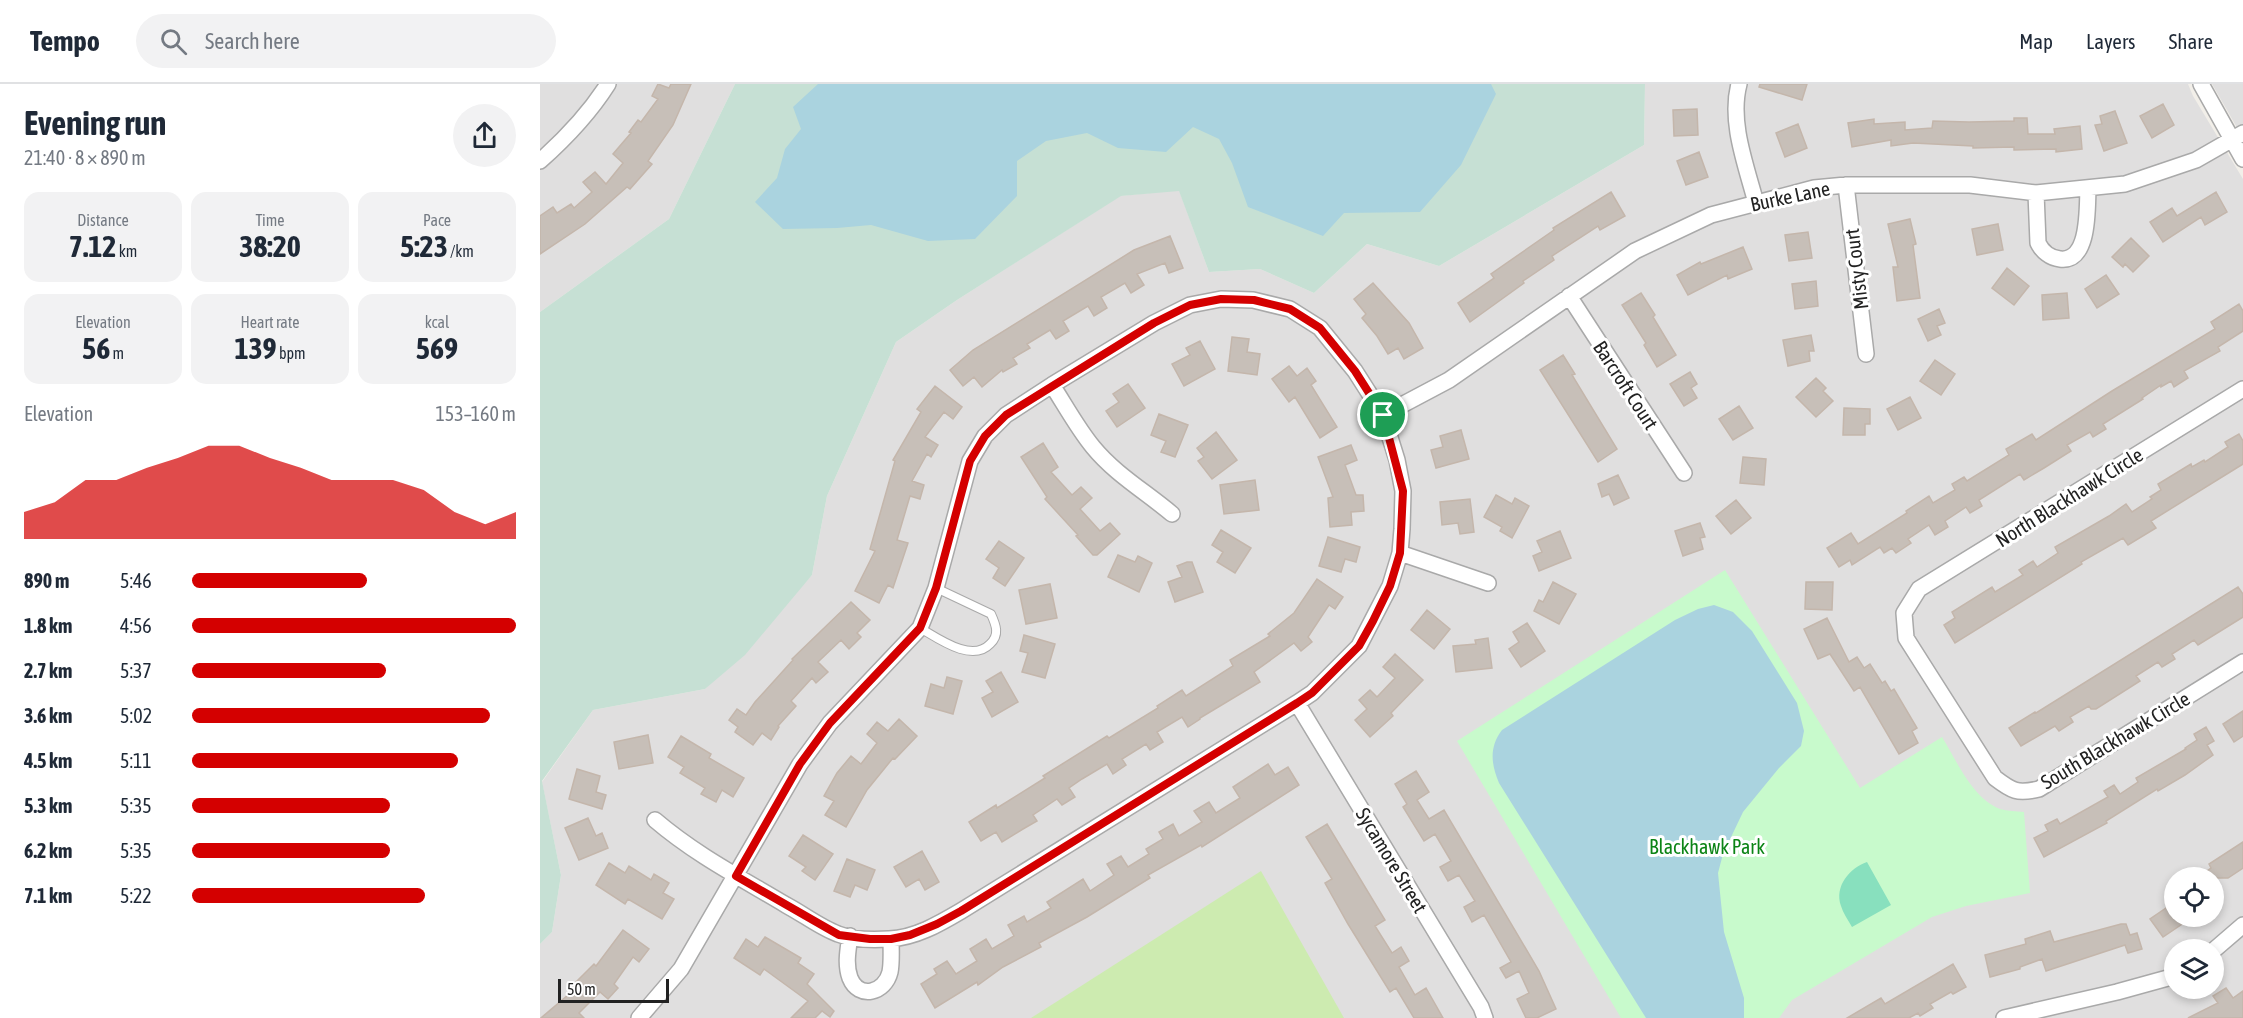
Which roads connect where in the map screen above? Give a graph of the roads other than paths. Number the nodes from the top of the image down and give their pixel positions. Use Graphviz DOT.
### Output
graph roads {
  1 [pos="608,84"];
  2 [pos="1738,84"];
  3 [pos="2201,84"];
  4 [pos="2237,137"];
  5 [pos="2243,159"];
  6 [pos="540,160"];
  7 [pos="1846,185"];
  8 [pos="2088,189"];
  9 [pos="2037,193"];
  10 [pos="1755,202"];
  11 [pos="1569,296"];
  12 [pos="1866,354"];
  13 [pos="1052,385"];
  14 [pos="2243,389"];
  15 [pos="1383,415"];
  16 [pos="1684,473"];
  17 [pos="1172,514"];
  18 [pos="1400,553"];
  19 [pos="1488,583"];
  20 [pos="936,588"];
  21 [pos="1904,613"];
  22 [pos="920,628"];
  23 [pos="2243,662"];
  24 [pos="1297,703"];
  25 [pos="656,820"];
  26 [pos="736,876"];
  27 [pos="2243,925"];
  28 [pos="850,936"];
  29 [pos="891,939"];
  30 [pos="2224,941"];
  31 [pos="2164,979"];
  32 [pos="639,1018"];
  33 [pos="1485,1018"];
  34 [pos="2004,1018"];
  1 -- 6 [label="street"];
  2 -- 10 [label="street"];
  3 -- 4 [label="street"];
  4 -- 5 [label="street"];
  4 -- 8 [label="street, Burke Lane"];
  7 -- 9 [label="street, Burke Lane"];
  7 -- 10 [label="street, Burke Lane"];
  7 -- 12 [label="street, Misty Court"];
  8 -- 9 [label="street, Burke Lane"];
  8 -- 9 [label="street"];
  10 -- 11 [label="street, Burke Lane"];
  11 -- 15 [label="street, Burke Lane"];
  11 -- 16 [label="street, Barcroft Court"];
  13 -- 15 [label="street"];
  13 -- 17 [label="street"];
  13 -- 20 [label="street"];
  14 -- 21 [label="street, North Blackhawk Circle"];
  15 -- 18 [label="street"];
  18 -- 19 [label="street"];
  18 -- 24 [label="street"];
  20 -- 22 [label="street"];
  20 -- 22 [label="lane"];
  21 -- 23 [label="street, South Blackhawk Circle"];
  22 -- 26 [label="street"];
  24 -- 29 [label="street"];
  24 -- 33 [label="street, Sycamore Street"];
  25 -- 26 [label="street"];
  26 -- 28 [label="street"];
  26 -- 32 [label="street"];
  27 -- 30 [label="street"];
  28 -- 29 [label="street"];
  28 -- 29 [label="street"];
  31 -- 34 [label="street"];
}
